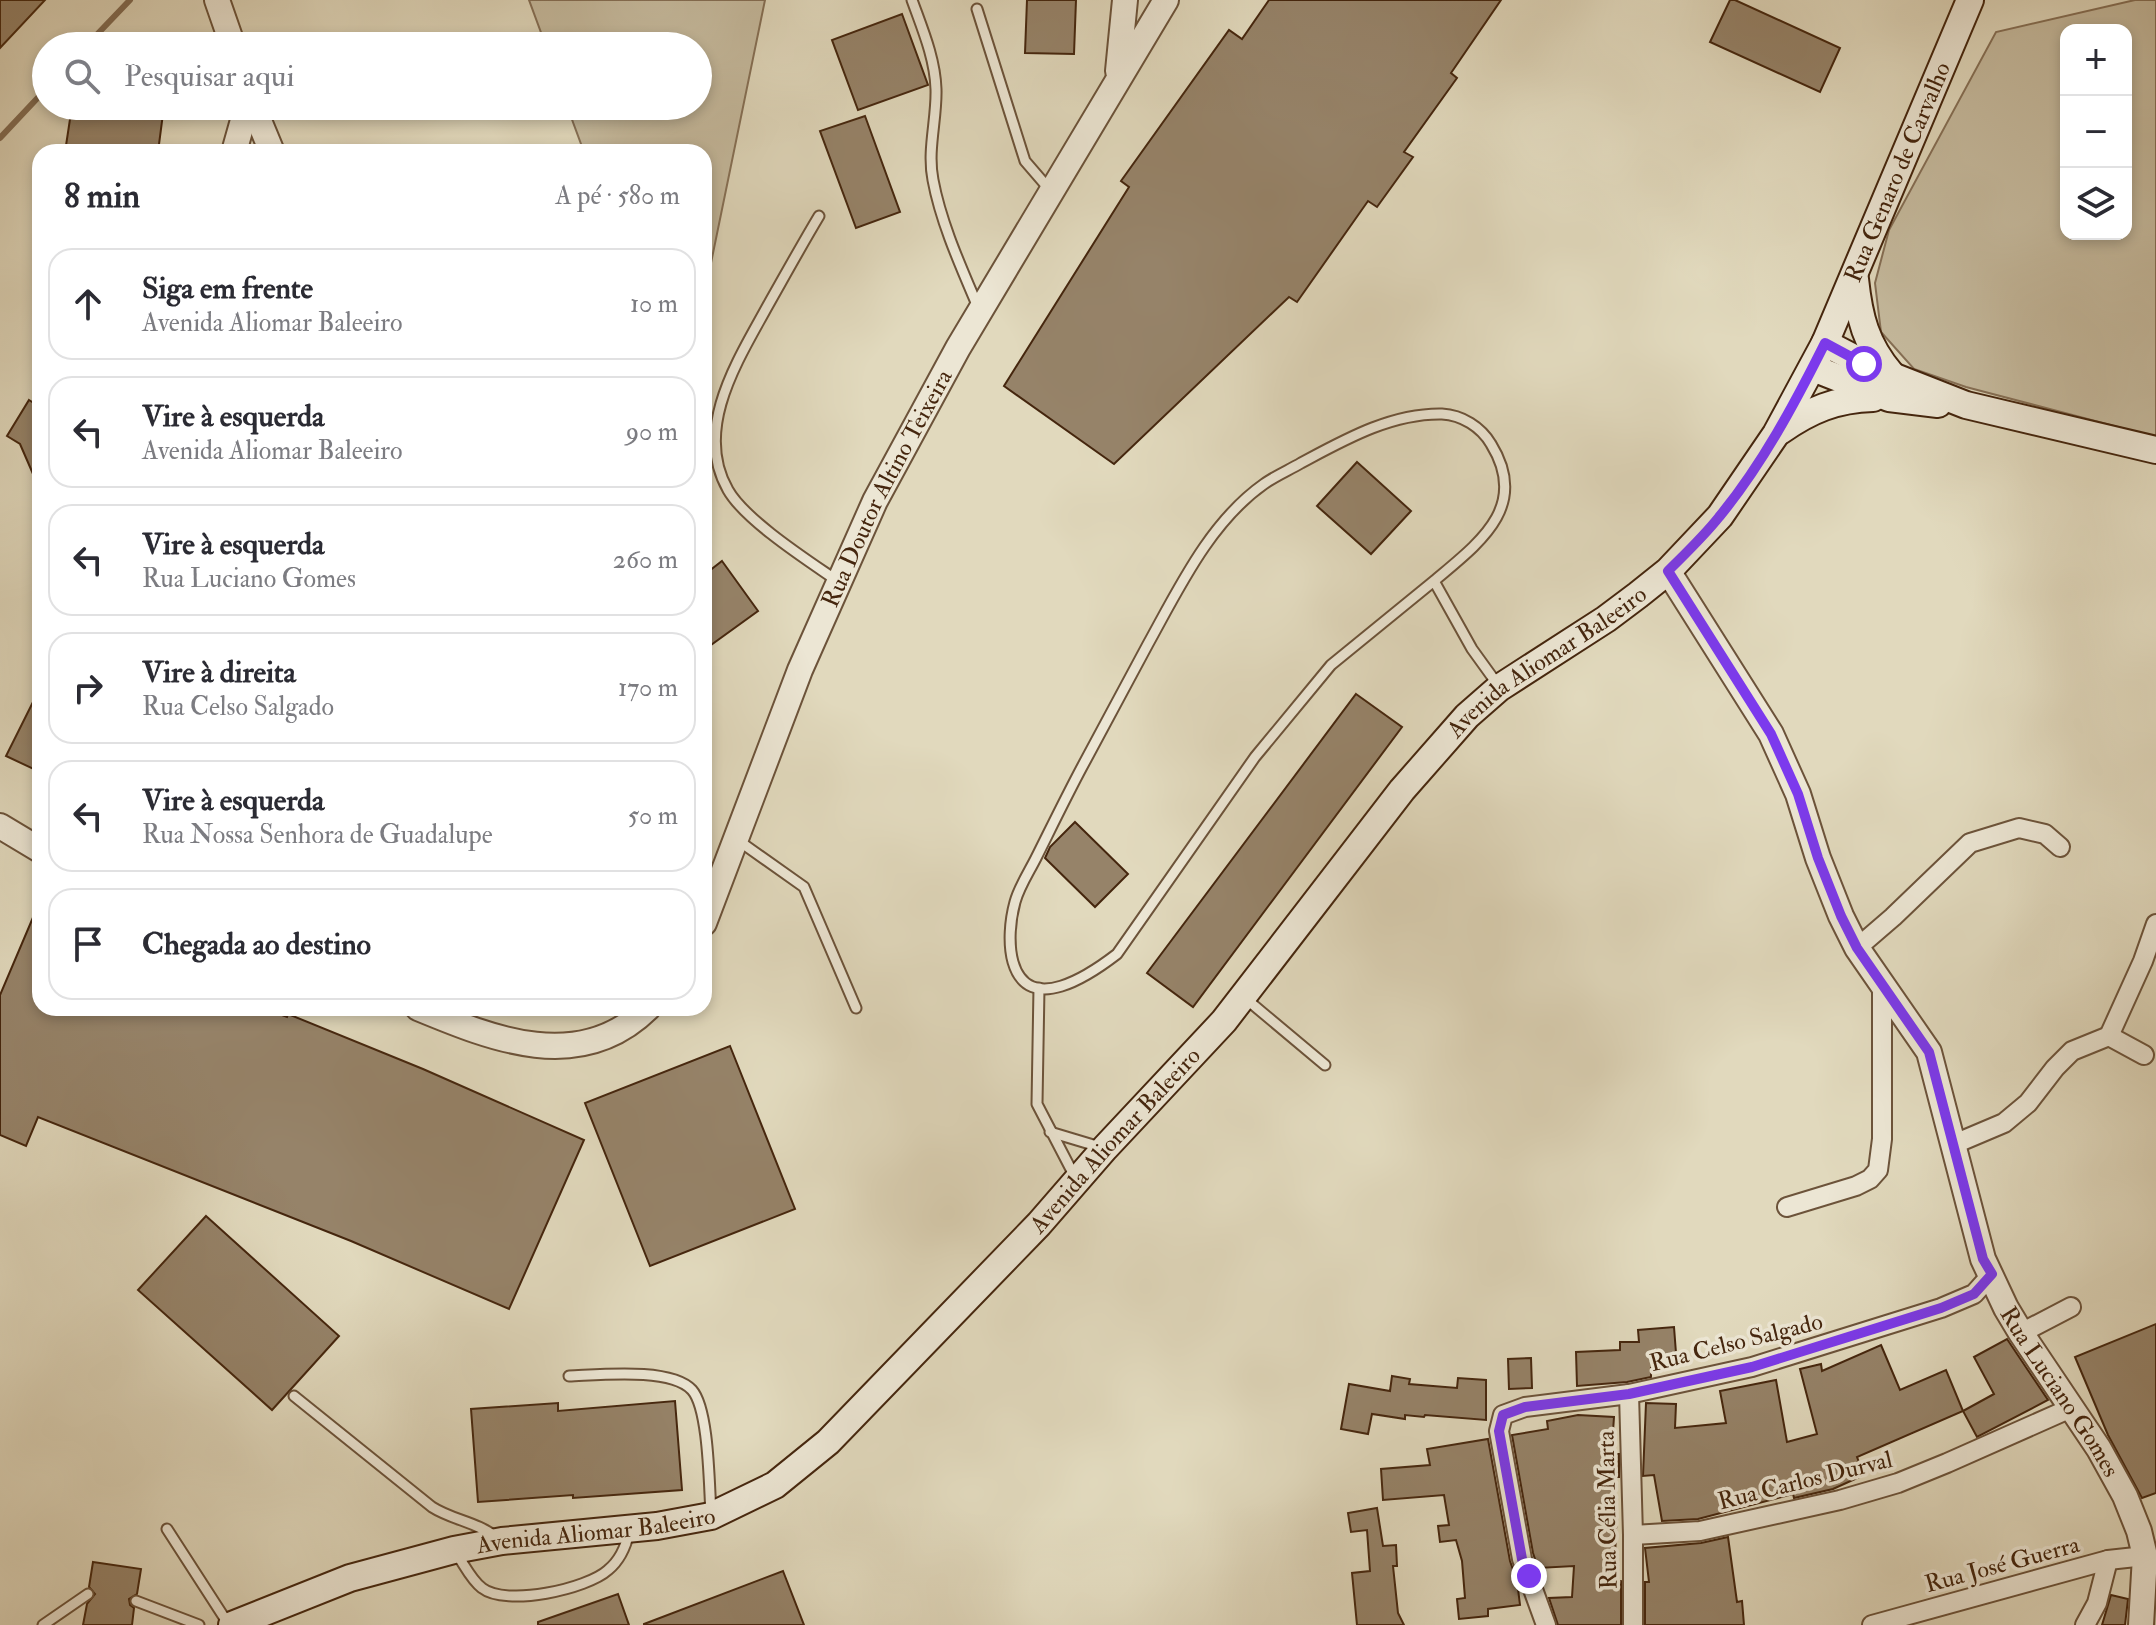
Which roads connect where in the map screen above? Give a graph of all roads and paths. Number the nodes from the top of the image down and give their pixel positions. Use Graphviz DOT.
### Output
graph roads {
  1 [pos="217,0"];
  2 [pos="912,0"];
  3 [pos="1125,0"];
  4 [pos="1166,0"];
  5 [pos="1970,0"];
  6 [pos="977,9"];
  7 [pos="228,32"];
  8 [pos="1117,77"];
  9 [pos="245,120"];
  10 [pos="257,120"];
  11 [pos="237,144"];
  12 [pos="268,144"];
  13 [pos="1050,190"];
  14 [pos="819,216"];
  15 [pos="1855,275"];
  16 [pos="980,310"];
  17 [pos="1825,343"];
  18 [pos="1813,368"];
  19 [pos="1890,387"];
  20 [pos="1776,434"];
  21 [pos="2156,450"];
  22 [pos="1668,571"];
  23 [pos="1434,581"];
  24 [pos="839,582"];
  25 [pos="1499,688"];
  26 [pos="0,826"];
  27 [pos="736,839"];
  28 [pos="32,845"];
  29 [pos="2060,847"];
  30 [pos="712,902"];
  31 [pos="2156,924"];
  32 [pos="1857,948"];
  33 [pos="1882,985"];
  34 [pos="1039,988"];
  35 [pos="1243,996"];
  36 [pos="856,1008"];
  37 [pos="439,1016"];
  38 [pos="637,1016"];
  39 [pos="2109,1036"];
  40 [pos="2144,1055"];
  41 [pos="1325,1065"];
  42 [pos="1050,1132"];
  43 [pos="1952,1145"];
  44 [pos="1105,1148"];
  45 [pos="1078,1182"];
  46 [pos="1787,1207"];
  47 [pos="1992,1274"];
  48 [pos="2071,1307"];
  49 [pos="2021,1333"];
  50 [pos="569,1376"];
  51 [pos="1629,1394"];
  52 [pos="294,1396"];
  53 [pos="2071,1408"];
  54 [pos="711,1516"];
  55 [pos="167,1529"];
  56 [pos="630,1529"];
  57 [pos="1633,1535"];
  58 [pos="502,1541"];
  59 [pos="454,1550"];
  60 [pos="2145,1556"];
  61 [pos="2108,1560"];
  62 [pos="88,1594"];
  63 [pos="136,1601"];
  64 [pos="2143,1621"];
  65 [pos="43,1625"];
  66 [pos="199,1625"];
  67 [pos="230,1625"];
  68 [pos="1546,1625"];
  69 [pos="1633,1625"];
  70 [pos="1872,1625"];
  71 [pos="2085,1625"];
  1 -- 7 [label="street"];
  2 -- 16 [label="lane"];
  3 -- 8 [label="street, Rua Doutor Altino Teixeira"];
  4 -- 8 [label="street, Rua Doutor Altino Teixeira"];
  5 -- 15 [label="main road, Rua Genaro de Carvalho"];
  6 -- 13 [label="lane"];
  8 -- 13 [label="street, Rua Doutor Altino Teixeira"];
  9 -- 11 [label="street"];
  10 -- 12 [label="street"];
  13 -- 16 [label="street, Rua Doutor Altino Teixeira"];
  14 -- 24 [label="lane"];
  15 -- 17 [label="main road, Rua Genaro de Carvalho"];
  15 -- 19 [label="main road"];
  16 -- 24 [label="street, Rua Doutor Altino Teixeira"];
  17 -- 18 [label="main road, Avenida Aliomar Baleeiro"];
  17 -- 19 [label="main road"];
  18 -- 19 [label="main road"];
  18 -- 20 [label="main road, Avenida Aliomar Baleeiro"];
  19 -- 20 [label="main road"];
  19 -- 21 [label="main road"];
  20 -- 22 [label="main road, Avenida Aliomar Baleeiro"];
  22 -- 25 [label="main road, Avenida Aliomar Baleeiro"];
  22 -- 32 [label="street, Rua Luciano Gomes"];
  23 -- 25 [label="lane"];
  23 -- 34 [label="lane"];
  23 -- 34 [label="lane"];
  24 -- 27 [label="street, Rua Doutor Altino Teixeira"];
  25 -- 35 [label="main road, Avenida Aliomar Baleeiro"];
  26 -- 28 [label="street"];
  27 -- 30 [label="street, Rua Doutor Altino Teixeira"];
  27 -- 36 [label="lane"];
  29 -- 32 [label="street"];
  31 -- 39 [label="street"];
  32 -- 33 [label="street, Rua Luciano Gomes"];
  33 -- 43 [label="street, Rua Luciano Gomes"];
  33 -- 46 [label="street"];
  34 -- 42 [label="lane"];
  35 -- 41 [label="lane"];
  35 -- 44 [label="main road, Avenida Aliomar Baleeiro"];
  37 -- 38 [label="street"];
  39 -- 40 [label="street"];
  39 -- 43 [label="street"];
  42 -- 44 [label="lane"];
  42 -- 45 [label="lane"];
  43 -- 47 [label="street, Rua Luciano Gomes"];
  44 -- 45 [label="main road, Avenida Aliomar Baleeiro"];
  45 -- 54 [label="main road, Avenida Aliomar Baleeiro"];
  47 -- 49 [label="street, Rua Luciano Gomes"];
  47 -- 51 [label="street, Rua Celso Salgado"];
  48 -- 49 [label="street"];
  49 -- 53 [label="street, Rua Luciano Gomes"];
  50 -- 54 [label="lane"];
  51 -- 57 [label="street, Rua Célia Marta"];
  51 -- 68 [label="street, Rua Celso Salgado"];
  52 -- 58 [label="lane"];
  53 -- 57 [label="street, Rua Carlos Durval"];
  53 -- 60 [label="street, Rua Luciano Gomes"];
  54 -- 56 [label="main road, Avenida Aliomar Baleeiro"];
  55 -- 67 [label="lane"];
  56 -- 58 [label="main road, Avenida Aliomar Baleeiro"];
  56 -- 59 [label="lane"];
  57 -- 69 [label="street, Rua Célia Marta"];
  58 -- 59 [label="main road, Avenida Aliomar Baleeiro"];
  59 -- 67 [label="main road, Avenida Aliomar Baleeiro"];
  60 -- 61 [label="street, Rua José Guerra"];
  60 -- 64 [label="street, Rua Luciano Gomes"];
  61 -- 70 [label="street, Rua José Guerra"];
  61 -- 71 [label="street"];
  62 -- 65 [label="lane"];
  63 -- 66 [label="lane"];
}
